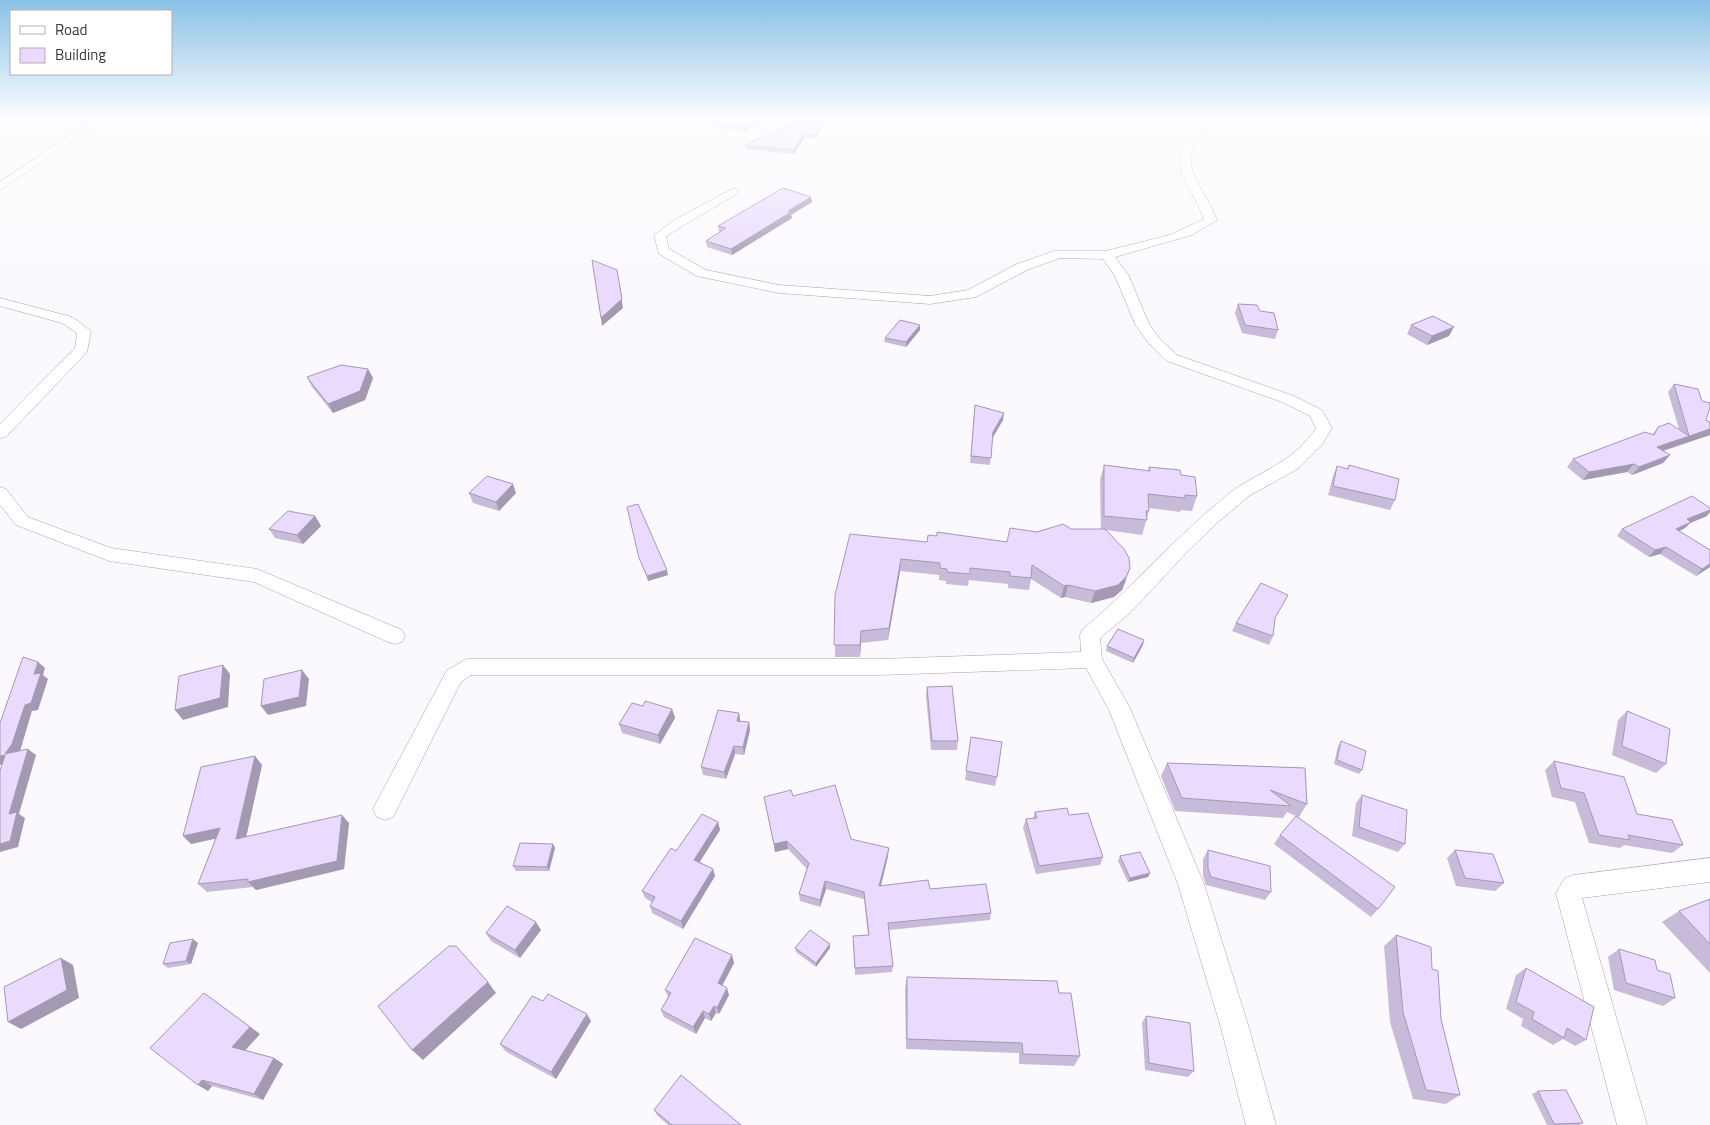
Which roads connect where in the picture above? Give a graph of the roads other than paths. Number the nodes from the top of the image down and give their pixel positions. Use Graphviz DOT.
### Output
graph roads {
  1 [pos="23,172"];
  2 [pos="1186,172"];
  3 [pos="0,187"];
  4 [pos="734,191"];
  5 [pos="1106,255"];
  6 [pos="0,302"];
  7 [pos="0,433"];
  8 [pos="0,494"];
  9 [pos="395,636"];
  10 [pos="1092,660"];
  11 [pos="385,809"];
  12 [pos="1710,870"];
  13 [pos="1261,1125"];
  14 [pos="1632,1125"];
  1 -- 3 [label="street"];
  2 -- 5 [label="street"];
  4 -- 5 [label="street"];
  5 -- 10 [label="street"];
  6 -- 7 [label="street"];
  8 -- 9 [label="street"];
  10 -- 11 [label="street"];
  10 -- 13 [label="street"];
  12 -- 14 [label="street"];
}
